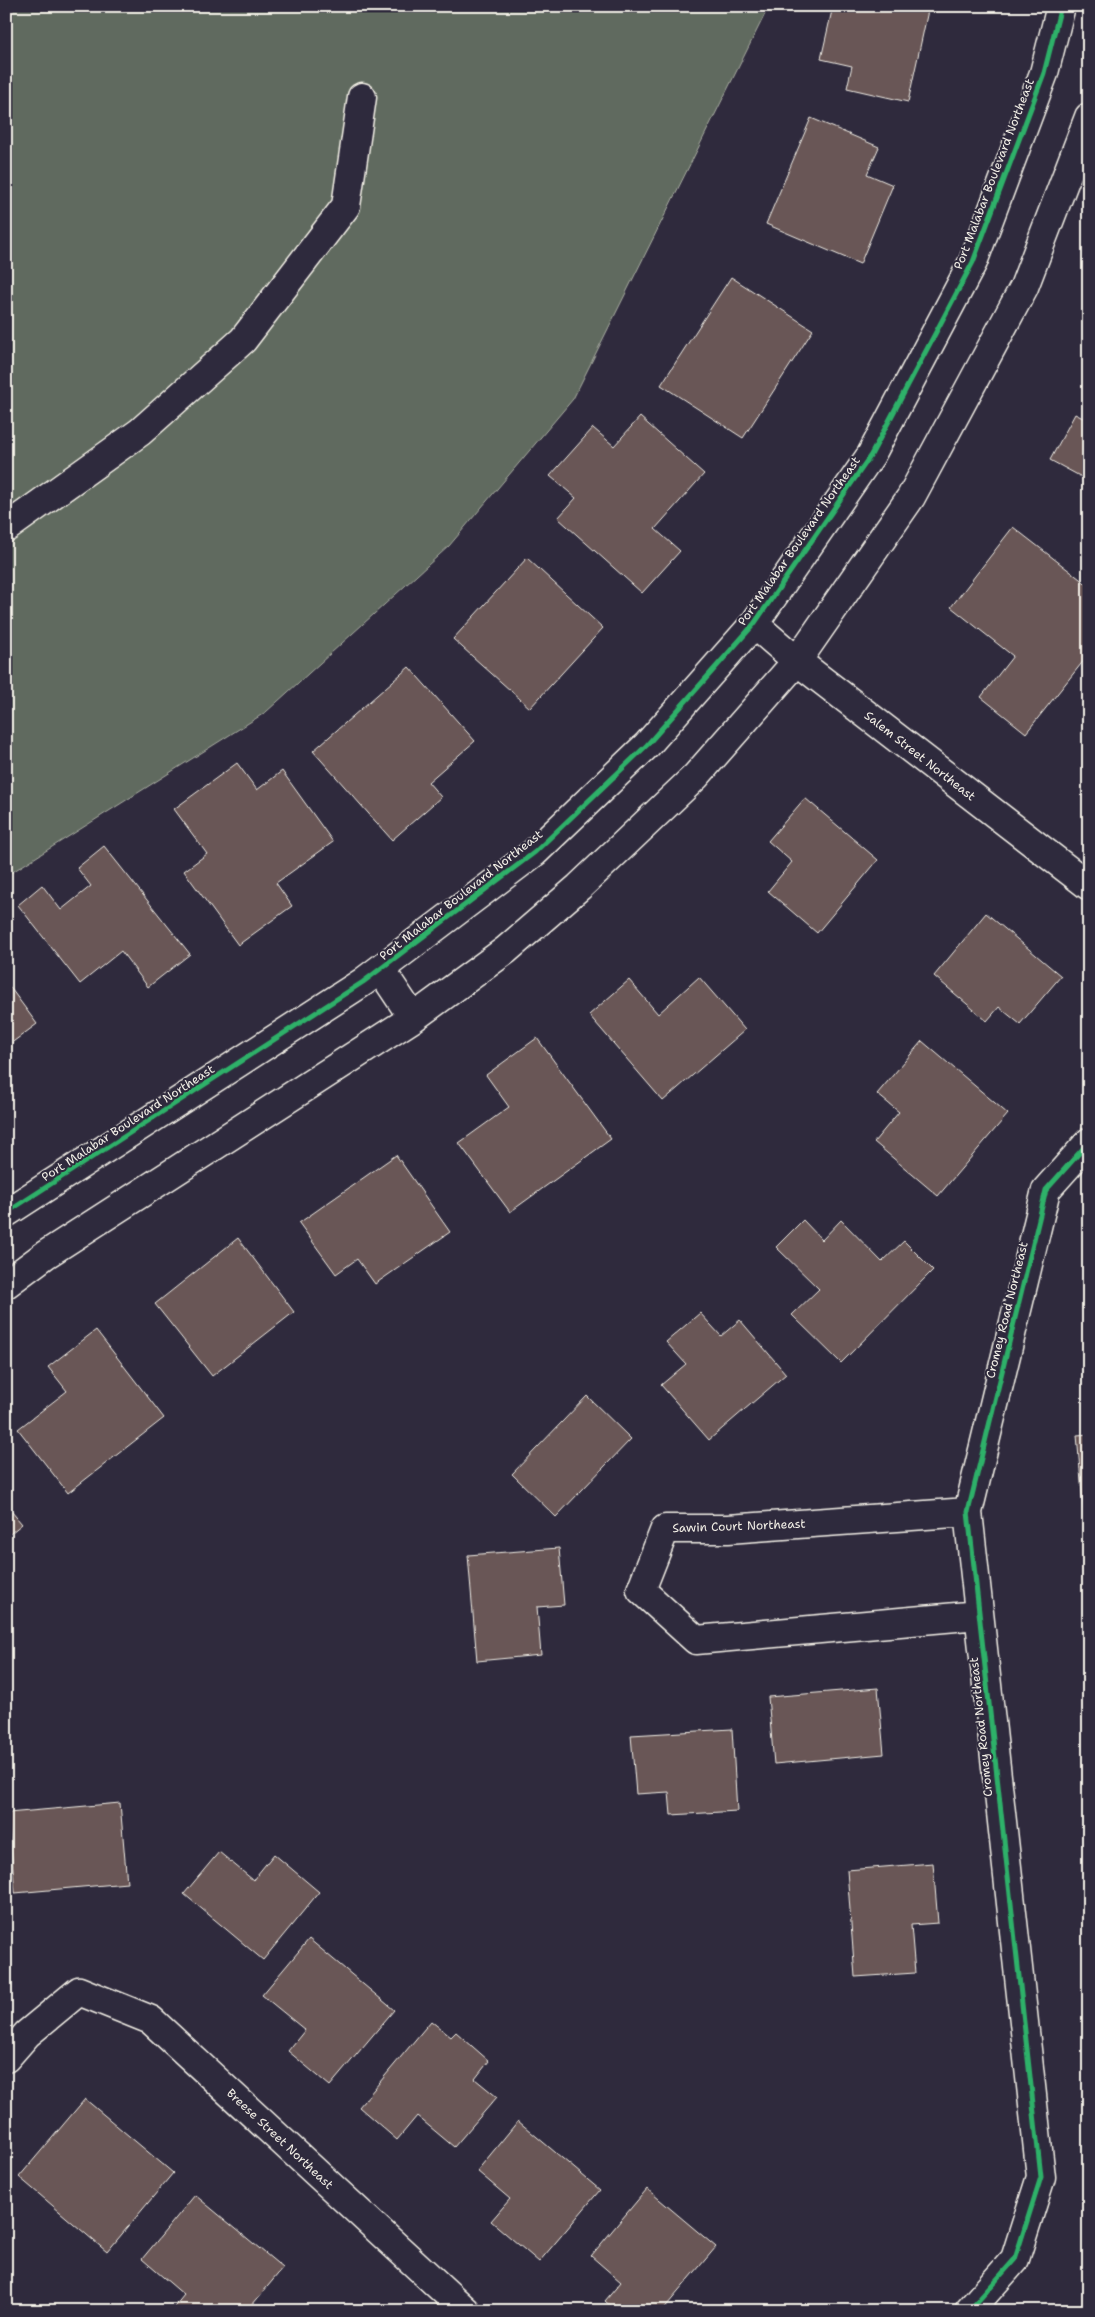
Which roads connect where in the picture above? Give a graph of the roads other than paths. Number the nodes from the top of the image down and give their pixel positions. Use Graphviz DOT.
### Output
graph roads {
  1 [pos="1061,6"];
  2 [pos="362,97"];
  3 [pos="1089,117"];
  4 [pos="6,528"];
  5 [pos="754,624"];
  6 [pos="797,661"];
  7 [pos="1089,886"];
  8 [pos="381,970"];
  9 [pos="413,1018"];
  10 [pos="1089,1142"];
  11 [pos="6,1213"];
  12 [pos="6,1284"];
  13 [pos="968,1512"];
  14 [pos="979,1616"];
  15 [pos="6,2058"];
  16 [pos="466,2311"];
  17 [pos="968,2311"];
  1 -- 5 [label="street, Port Malabar Boulevard Northeast"];
  2 -- 4 [label="street"];
  3 -- 6 [label="street"];
  5 -- 6 [label="street, Salem Street Northeast"];
  5 -- 8 [label="street, Port Malabar Boulevard Northeast"];
  6 -- 7 [label="street, Salem Street Northeast"];
  6 -- 9 [label="street"];
  8 -- 9 [label="street"];
  8 -- 11 [label="street, Port Malabar Boulevard Northeast"];
  9 -- 12 [label="street"];
  10 -- 13 [label="street, Cromey Road Northeast"];
  13 -- 14 [label="street, Cromey Road Northeast"];
  13 -- 14 [label="street, Sawin Court Northeast"];
  14 -- 17 [label="street, Cromey Road Northeast"];
  15 -- 16 [label="street, Breese Street Northeast"];
}
